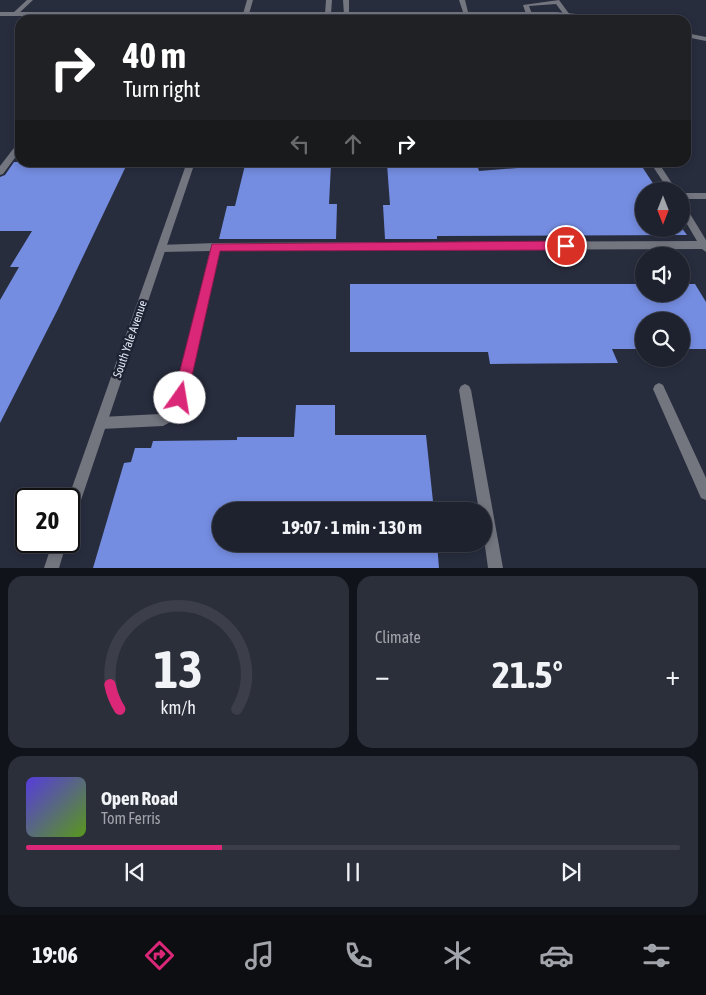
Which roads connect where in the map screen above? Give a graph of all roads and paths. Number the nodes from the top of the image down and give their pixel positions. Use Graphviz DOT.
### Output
graph roads {
  1 [pos="30,0"];
  2 [pos="250,0"];
  3 [pos="329,0"];
  4 [pos="346,0"];
  5 [pos="462,0"];
  6 [pos="557,1"];
  7 [pos="0,14"];
  8 [pos="15,14"];
  9 [pos="120,14"];
  10 [pos="246,14"];
  11 [pos="328,14"];
  12 [pos="467,14"];
  13 [pos="529,14"];
  14 [pos="556,14"];
  15 [pos="159,15"];
  16 [pos="243,15"];
  17 [pos="336,15"];
  18 [pos="343,15"];
  19 [pos="461,15"];
  20 [pos="567,15"];
  21 [pos="691,36"];
  22 [pos="706,40"];
  23 [pos="15,152"];
  24 [pos="189,167"];
  25 [pos="657,167"];
  26 [pos="0,172"];
  27 [pos="666,182"];
  28 [pos="690,196"];
  29 [pos="706,196"];
  30 [pos="690,221"];
  31 [pos="216,247"];
  32 [pos="705,247"];
  33 [pos="162,248"];
  34 [pos="659,389"];
  35 [pos="465,390"];
  36 [pos="101,423"];
  37 [pos="78,488"];
  38 [pos="706,493"];
  39 [pos="56,553"];
  40 [pos="50,568"];
  41 [pos="496,568"];
  1 -- 8 [label="street"];
  2 -- 10 [label="street"];
  3 -- 11 [label="street"];
  4 -- 18 [label="street"];
  5 -- 12 [label="street"];
  6 -- 13 [label="street"];
  6 -- 20 [label="street"];
  7 -- 8 [label="street"];
  8 -- 9 [label="street"];
  9 -- 15 [label="street"];
  10 -- 11 [label="street"];
  10 -- 16 [label="street"];
  11 -- 17 [label="street"];
  12 -- 13 [label="street"];
  12 -- 19 [label="street"];
  13 -- 14 [label="street"];
  14 -- 20 [label="street"];
  21 -- 22 [label="street"];
  23 -- 26 [label="street"];
  24 -- 33 [label="street, South Yale Avenue"];
  25 -- 27 [label="street"];
  28 -- 29 [label="street"];
  30 -- 32 [label="street"];
  31 -- 32 [label="street"];
  31 -- 33 [label="street"];
  31 -- 36 [label="street"];
  33 -- 36 [label="street, South Yale Avenue"];
  34 -- 38 [label="street"];
  35 -- 41 [label="street"];
  36 -- 37 [label="street, South Yale Avenue"];
  39 -- 40 [label="street"];
}
